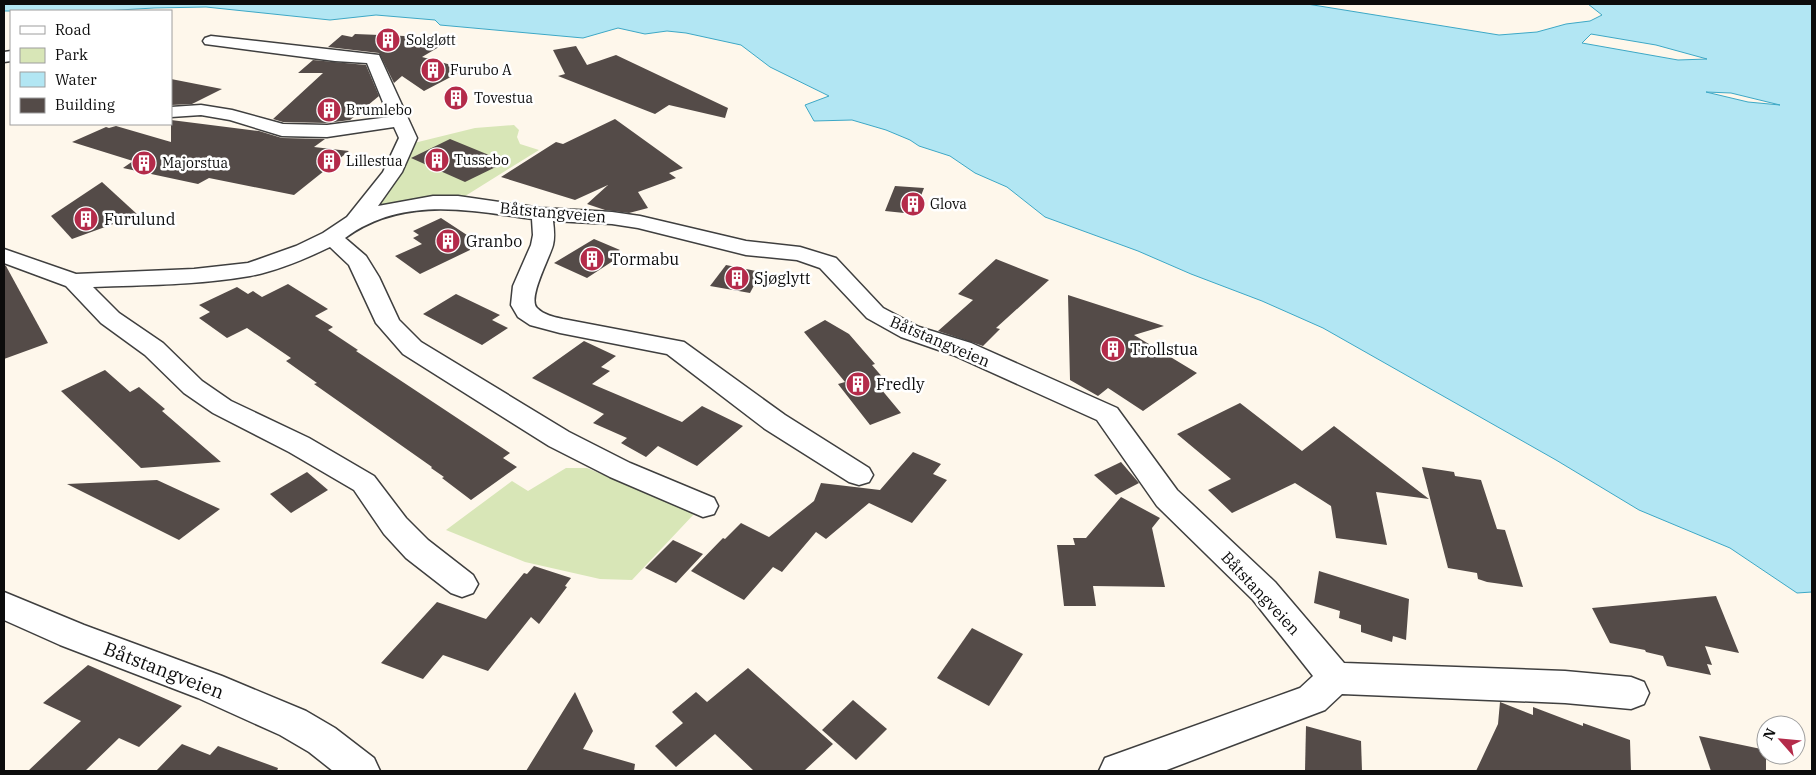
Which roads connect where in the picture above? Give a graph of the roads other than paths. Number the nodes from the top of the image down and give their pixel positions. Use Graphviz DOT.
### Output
graph roads {
  1 [pos="211,41"];
  2 [pos="172,112"];
  3 [pos="400,122"];
  4 [pos="542,214"];
  5 [pos="354,222"];
  6 [pos="330,238"];
  7 [pos="4,256"];
  8 [pos="74,281"];
  9 [pos="859,475"];
  10 [pos="703,506"];
  11 [pos="462,584"];
  12 [pos="4,605"];
  13 [pos="1334,678"];
  14 [pos="1631,692"];
  15 [pos="361,771"];
  16 [pos="1118,771"];
  1 -- 3 [label="street, Båtstangveien"];
  2 -- 3 [label="street"];
  3 -- 5 [label="street, Båtstangveien"];
  4 -- 5 [label="street, Båtstangveien"];
  4 -- 9 [label="street"];
  4 -- 13 [label="street, Båtstangveien"];
  5 -- 6 [label="street, Båtstangveien"];
  6 -- 8 [label="street, Båtstangveien"];
  6 -- 10 [label="street"];
  7 -- 8 [label="street, Båtstangveien"];
  8 -- 11 [label="street"];
  12 -- 15 [label="street, Båtstangveien"];
  13 -- 14 [label="street"];
  13 -- 16 [label="street"];
}
